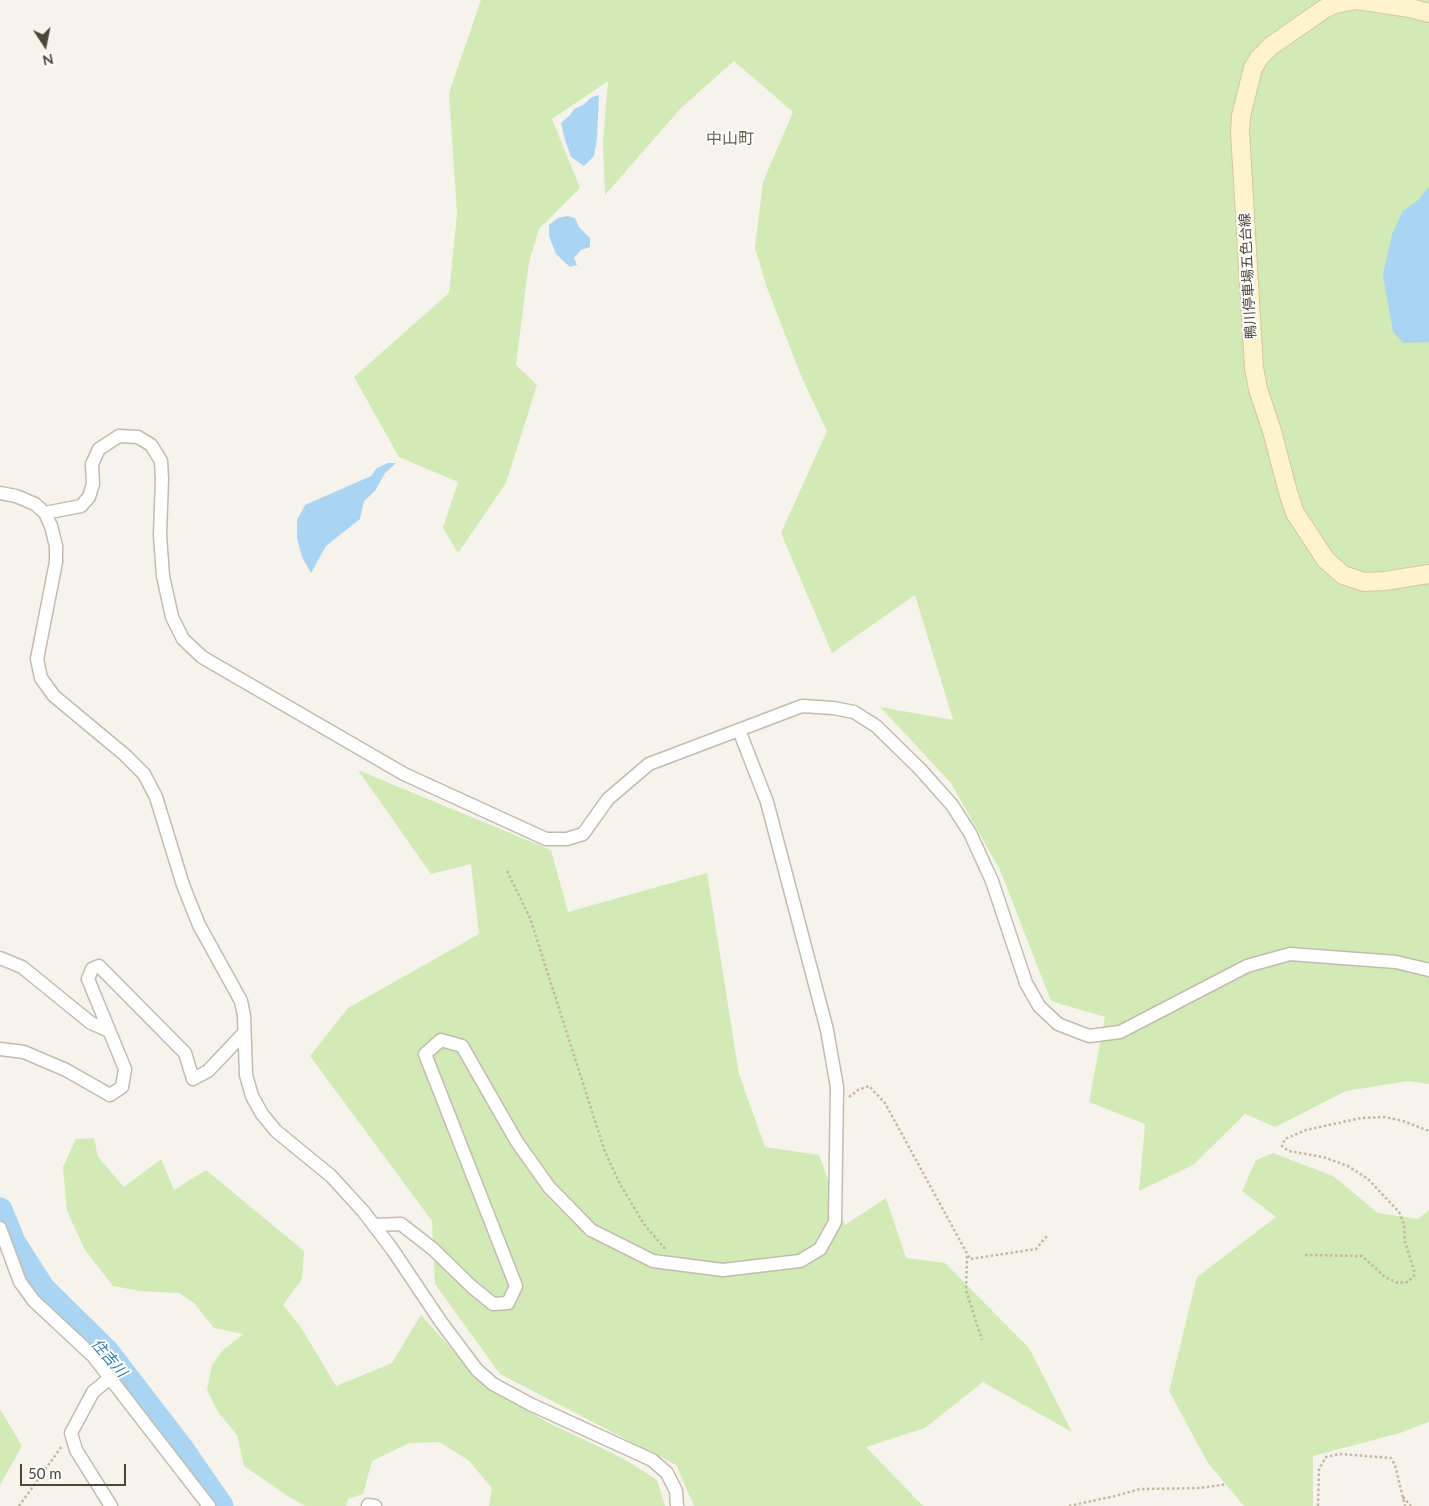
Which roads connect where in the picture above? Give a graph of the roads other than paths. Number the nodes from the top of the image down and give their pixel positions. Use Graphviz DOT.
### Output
graph roads {
  1 [pos="1429,13"];
  2 [pos="0,493"];
  3 [pos="45,513"];
  4 [pos="1429,574"];
  5 [pos="739,730"];
  6 [pos="0,958"];
  7 [pos="1429,970"];
  8 [pos="109,1031"];
  9 [pos="244,1033"];
  10 [pos="0,1049"];
  11 [pos="374,1225"];
  12 [pos="0,1228"];
  13 [pos="110,1378"];
  14 [pos="112,1506"];
  15 [pos="209,1506"];
  16 [pos="677,1506"];
  1 -- 4 [label="main road, 鴨川停車場五色台線"];
  2 -- 3 [label="street"];
  3 -- 5 [label="street"];
  3 -- 9 [label="street"];
  5 -- 7 [label="street"];
  5 -- 11 [label="street"];
  6 -- 8 [label="street"];
  8 -- 9 [label="street"];
  8 -- 10 [label="street"];
  9 -- 11 [label="street"];
  11 -- 16 [label="street"];
  12 -- 13 [label="street"];
  13 -- 14 [label="street"];
  13 -- 15 [label="street"];
}
